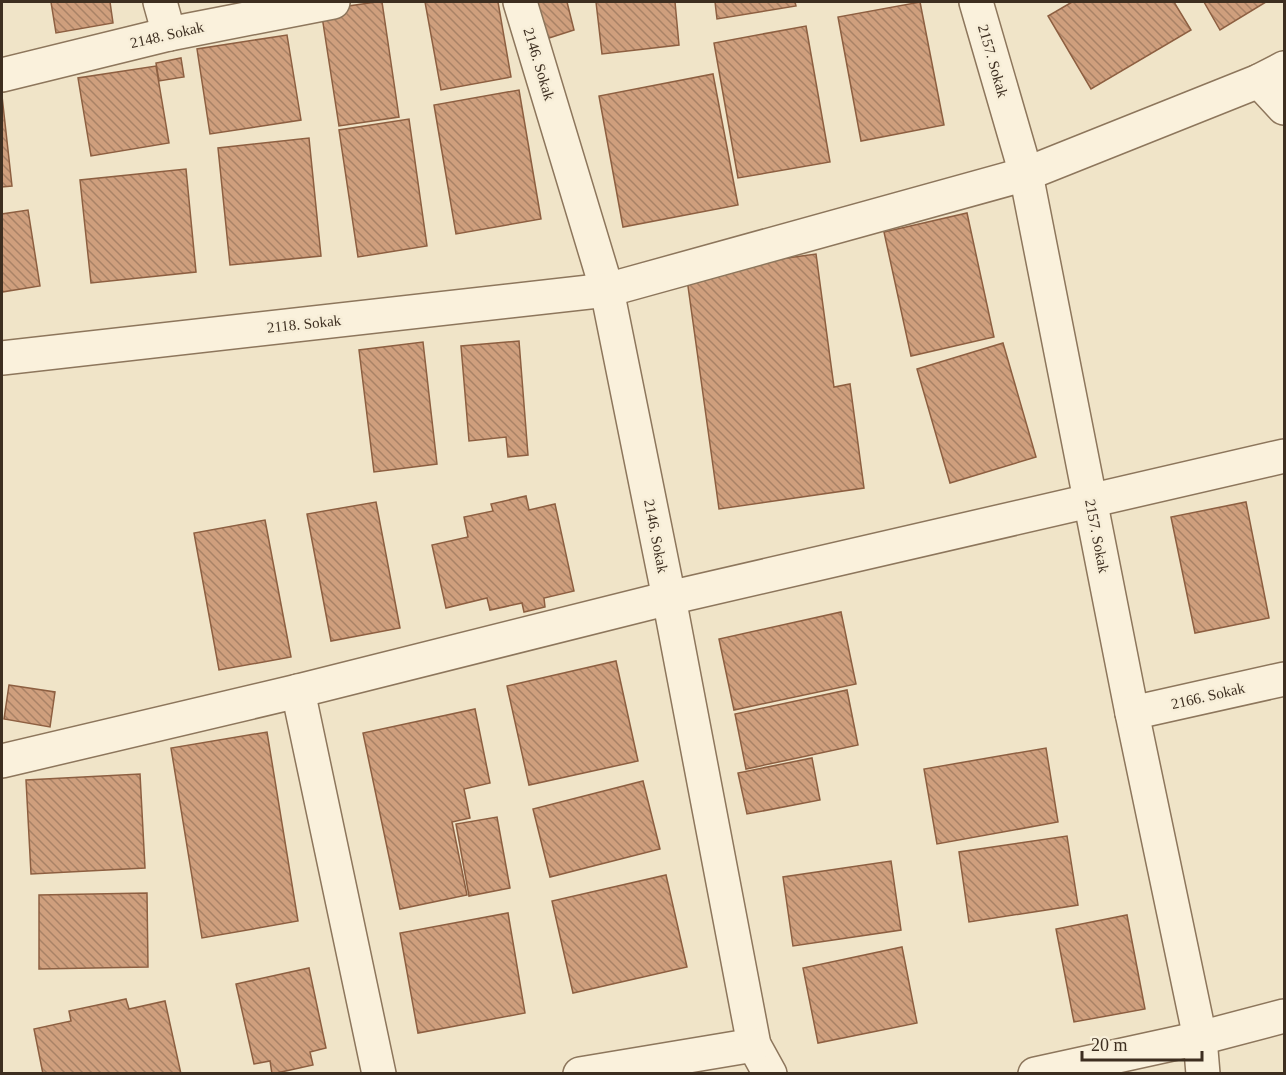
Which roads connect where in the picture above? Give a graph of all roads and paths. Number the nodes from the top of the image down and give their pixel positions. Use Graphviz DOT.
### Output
graph roads {
  1 [pos="160,2"];
  2 [pos="333,2"];
  3 [pos="520,2"];
  4 [pos="976,2"];
  5 [pos="169,34"];
  6 [pos="1272,74"];
  7 [pos="2,75"];
  8 [pos="1284,108"];
  9 [pos="1026,174"];
  10 [pos="607,290"];
  11 [pos="2,358"];
  12 [pos="1284,456"];
  13 [pos="1090,500"];
  14 [pos="669,598"];
  15 [pos="1284,679"];
  16 [pos="298,691"];
  17 [pos="1132,713"];
  18 [pos="2,761"];
  19 [pos="1284,1016"];
  20 [pos="1200,1038"];
  21 [pos="754,1045"];
  22 [pos="379,1074"];
  23 [pos="580,1074"];
  24 [pos="770,1074"];
  25 [pos="1035,1074"];
  26 [pos="1203,1074"];
  1 -- 5 [label="street"];
  2 -- 5 [label="street, 2148. Sokak"];
  3 -- 10 [label="street, 2146. Sokak"];
  4 -- 9 [label="street, 2157. Sokak"];
  5 -- 7 [label="street, 2148. Sokak"];
  6 -- 8 [label="street"];
  6 -- 9 [label="street, 2118. Sokak"];
  9 -- 10 [label="street, 2118. Sokak"];
  9 -- 13 [label="street, 2157. Sokak"];
  10 -- 11 [label="street, 2118. Sokak"];
  10 -- 14 [label="street, 2146. Sokak"];
  12 -- 13 [label="street"];
  13 -- 14 [label="street"];
  13 -- 17 [label="street, 2157. Sokak"];
  14 -- 16 [label="street"];
  14 -- 21 [label="street, 2146. Sokak"];
  15 -- 17 [label="street, 2166. Sokak"];
  16 -- 18 [label="street"];
  16 -- 22 [label="street"];
  17 -- 20 [label="street, 2157. Sokak"];
  19 -- 20 [label="street"];
  20 -- 25 [label="street"];
  20 -- 26 [label="street, 2157. Sokak"];
  21 -- 23 [label="street"];
  21 -- 24 [label="street, 2146. Sokak"];
}
